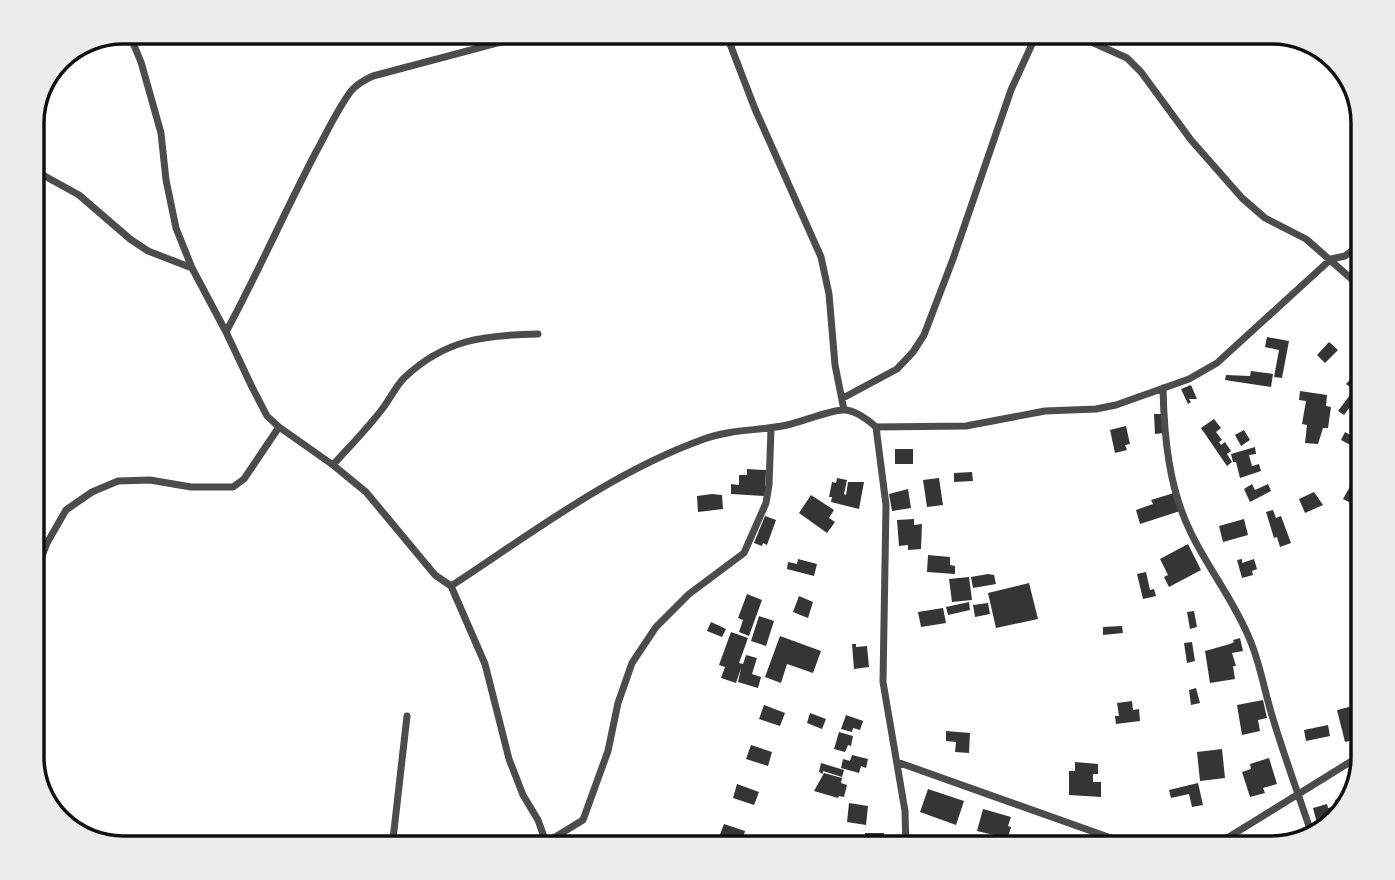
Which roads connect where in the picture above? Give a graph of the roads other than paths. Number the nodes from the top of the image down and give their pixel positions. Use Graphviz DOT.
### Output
graph roads {
  1 [pos="133,44"];
  2 [pos="496,44"];
  3 [pos="730,44"];
  4 [pos="1032,44"];
  5 [pos="1095,44"];
  6 [pos="44,176"];
  7 [pos="1351,251"];
  8 [pos="1331,259"];
  9 [pos="192,268"];
  10 [pos="1351,278"];
  11 [pos="226,332"];
  12 [pos="538,334"];
  13 [pos="1163,388"];
  14 [pos="843,398"];
  15 [pos="844,410"];
  16 [pos="279,427"];
  17 [pos="876,427"];
  18 [pos="771,429"];
  19 [pos="333,465"];
  20 [pos="44,551"];
  21 [pos="451,586"];
  22 [pos="407,716"];
  23 [pos="1351,761"];
  24 [pos="897,762"];
  25 [pos="1298,793"];
  26 [pos="1309,827"];
  27 [pos="393,836"];
  28 [pos="543,836"];
  29 [pos="560,836"];
  30 [pos="906,836"];
  31 [pos="1105,836"];
  32 [pos="1231,836"];
  1 -- 9 [label="street"];
  2 -- 11 [label="street"];
  3 -- 14 [label="street"];
  4 -- 14 [label="street"];
  5 -- 8 [label="street"];
  6 -- 9 [label="street"];
  7 -- 8 [label="street"];
  8 -- 10 [label="street"];
  8 -- 13 [label="street"];
  9 -- 11 [label="street"];
  11 -- 16 [label="street"];
  12 -- 19 [label="street"];
  13 -- 17 [label="street"];
  13 -- 25 [label="street"];
  14 -- 15 [label="street"];
  15 -- 17 [label="street"];
  15 -- 18 [label="street"];
  16 -- 19 [label="street"];
  16 -- 20 [label="street"];
  17 -- 24 [label="street"];
  18 -- 21 [label="street"];
  18 -- 29 [label="street"];
  19 -- 21 [label="street"];
  21 -- 28 [label="street"];
  22 -- 27 [label="street"];
  23 -- 25 [label="street"];
  24 -- 30 [label="street"];
  24 -- 31 [label="street"];
  25 -- 26 [label="street"];
  25 -- 32 [label="street"];
}
